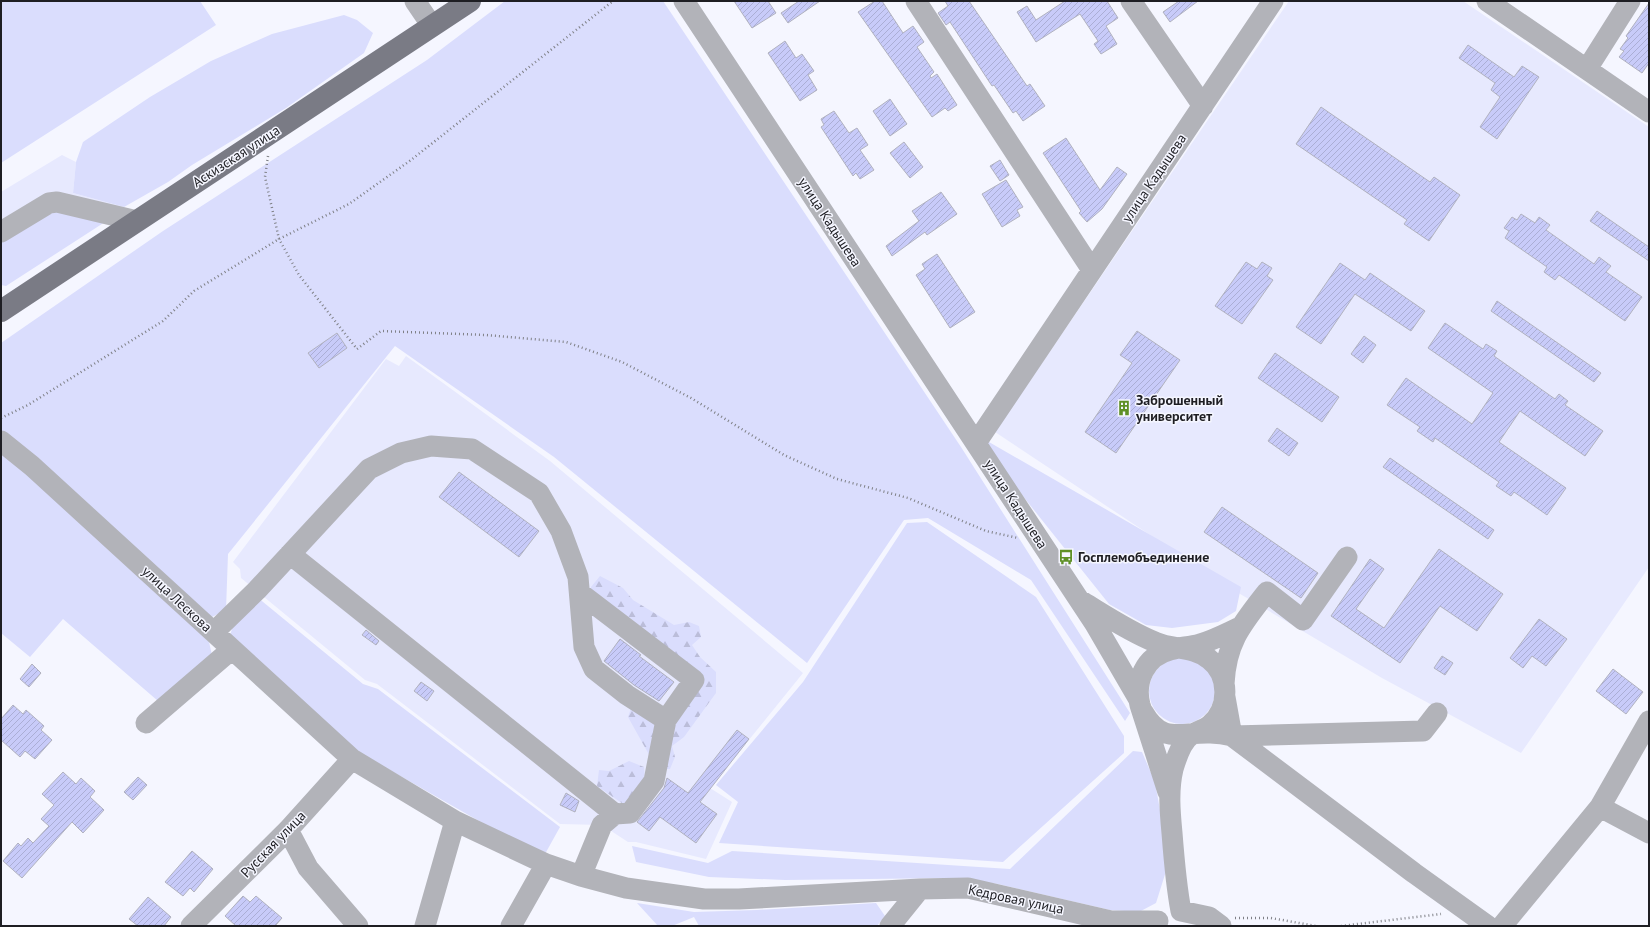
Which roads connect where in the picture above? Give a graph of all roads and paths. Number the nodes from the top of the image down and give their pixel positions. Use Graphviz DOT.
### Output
graph roads {
  1 [pos="416,1"];
  2 [pos="470,1"];
  3 [pos="613,1"];
  4 [pos="684,1"];
  5 [pos="916,1"];
  6 [pos="1131,1"];
  7 [pos="1273,1"];
  8 [pos="1488,1"];
  9 [pos="1630,1"];
  10 [pos="432,26"];
  11 [pos="1587,69"];
  12 [pos="1203,106"];
  13 [pos="1649,112"];
  14 [pos="270,133"];
  15 [pos="137,221"];
  16 [pos="1,232"];
  17 [pos="279,239"];
  18 [pos="1092,270"];
  19 [pos="1,311"];
  20 [pos="1,418"];
  21 [pos="1,441"];
  22 [pos="976,443"];
  23 [pos="1042,544"];
  24 [pos="290,554"];
  25 [pos="1347,557"];
  26 [pos="580,593"];
  27 [pos="1079,600"];
  28 [pos="1240,627"];
  29 [pos="214,632"];
  30 [pos="1176,649"];
  31 [pos="231,650"];
  32 [pos="1225,690"];
  33 [pos="1140,705"];
  34 [pos="1437,713"];
  35 [pos="666,720"];
  36 [pos="1649,722"];
  37 [pos="146,723"];
  38 [pos="1191,734"];
  39 [pos="1232,736"];
  40 [pos="352,759"];
  41 [pos="1169,797"];
  42 [pos="1600,807"];
  43 [pos="615,814"];
  44 [pos="455,820"];
  45 [pos="288,830"];
  46 [pos="1649,833"];
  47 [pos="546,864"];
  48 [pos="581,876"];
  49 [pos="920,889"];
  50 [pos="1181,911"];
  51 [pos="1468,911"];
  52 [pos="1215,922"];
  53 [pos="1156,923"];
  54 [pos="191,926"];
  55 [pos="358,926"];
  56 [pos="425,926"];
  57 [pos="511,926"];
  58 [pos="890,926"];
  59 [pos="1316,926"];
  60 [pos="1341,926"];
  61 [pos="1488,926"];
  62 [pos="1502,926"];
  1 -- 10 [label="street"];
  2 -- 10 [label="main road, Аскизская улица"];
  3 -- 17 [label="path"];
  4 -- 22 [label="street, улица Кадышева"];
  5 -- 18 [label="street"];
  6 -- 12 [label="street"];
  7 -- 12 [label="street, улица Кадышева"];
  8 -- 11 [label="street"];
  9 -- 11 [label="street"];
  10 -- 14 [label="main road, Аскизская улица"];
  11 -- 13 [label="street"];
  12 -- 18 [label="street, улица Кадышева"];
  14 -- 15 [label="main road, Аскизская улица"];
  14 -- 17 [label="path"];
  15 -- 16 [label="street"];
  15 -- 19 [label="main road, Аскизская улица"];
  17 -- 20 [label="path"];
  17 -- 23 [label="path"];
  18 -- 22 [label="street, улица Кадышева"];
  21 -- 29 [label="street, улица Лескова"];
  22 -- 23 [label="street, улица Кадышева"];
  23 -- 27 [label="street, улица Кадышева"];
  24 -- 26 [label="street"];
  24 -- 29 [label="street"];
  24 -- 43 [label="street"];
  25 -- 28 [label="street"];
  26 -- 35 [label="street"];
  26 -- 35 [label="street"];
  27 -- 30 [label="street"];
  27 -- 33 [label="street, улица Кадышева"];
  28 -- 30 [label="street"];
  28 -- 32 [label="street"];
  29 -- 31 [label="street, улица Лескова"];
  30 -- 32 [label="street"];
  30 -- 33 [label="street"];
  31 -- 37 [label="street"];
  31 -- 40 [label="street, улица Лескова"];
  32 -- 38 [label="street"];
  32 -- 39 [label="street"];
  33 -- 38 [label="street"];
  33 -- 41 [label="street"];
  34 -- 39 [label="street"];
  35 -- 43 [label="street"];
  36 -- 42 [label="street"];
  38 -- 39 [label="street"];
  38 -- 41 [label="street"];
  39 -- 51 [label="street"];
  40 -- 44 [label="street, улица Лескова"];
  40 -- 45 [label="street, Русская улица"];
  41 -- 50 [label="street"];
  42 -- 46 [label="street"];
  42 -- 62 [label="street"];
  43 -- 48 [label="street"];
  44 -- 47 [label="street, улица Лескова"];
  44 -- 56 [label="street"];
  45 -- 54 [label="street, Русская улица"];
  45 -- 55 [label="street"];
  47 -- 48 [label="street, улица Лескова"];
  47 -- 57 [label="street"];
  48 -- 49 [label="street, Кедровая улица"];
  49 -- 53 [label="street, Кедровая улица"];
  49 -- 58 [label="street"];
  50 -- 52 [label="street"];
  50 -- 53 [label="street"];
  51 -- 60 [label="path"];
  51 -- 61 [label="street"];
  52 -- 59 [label="path"];
}
